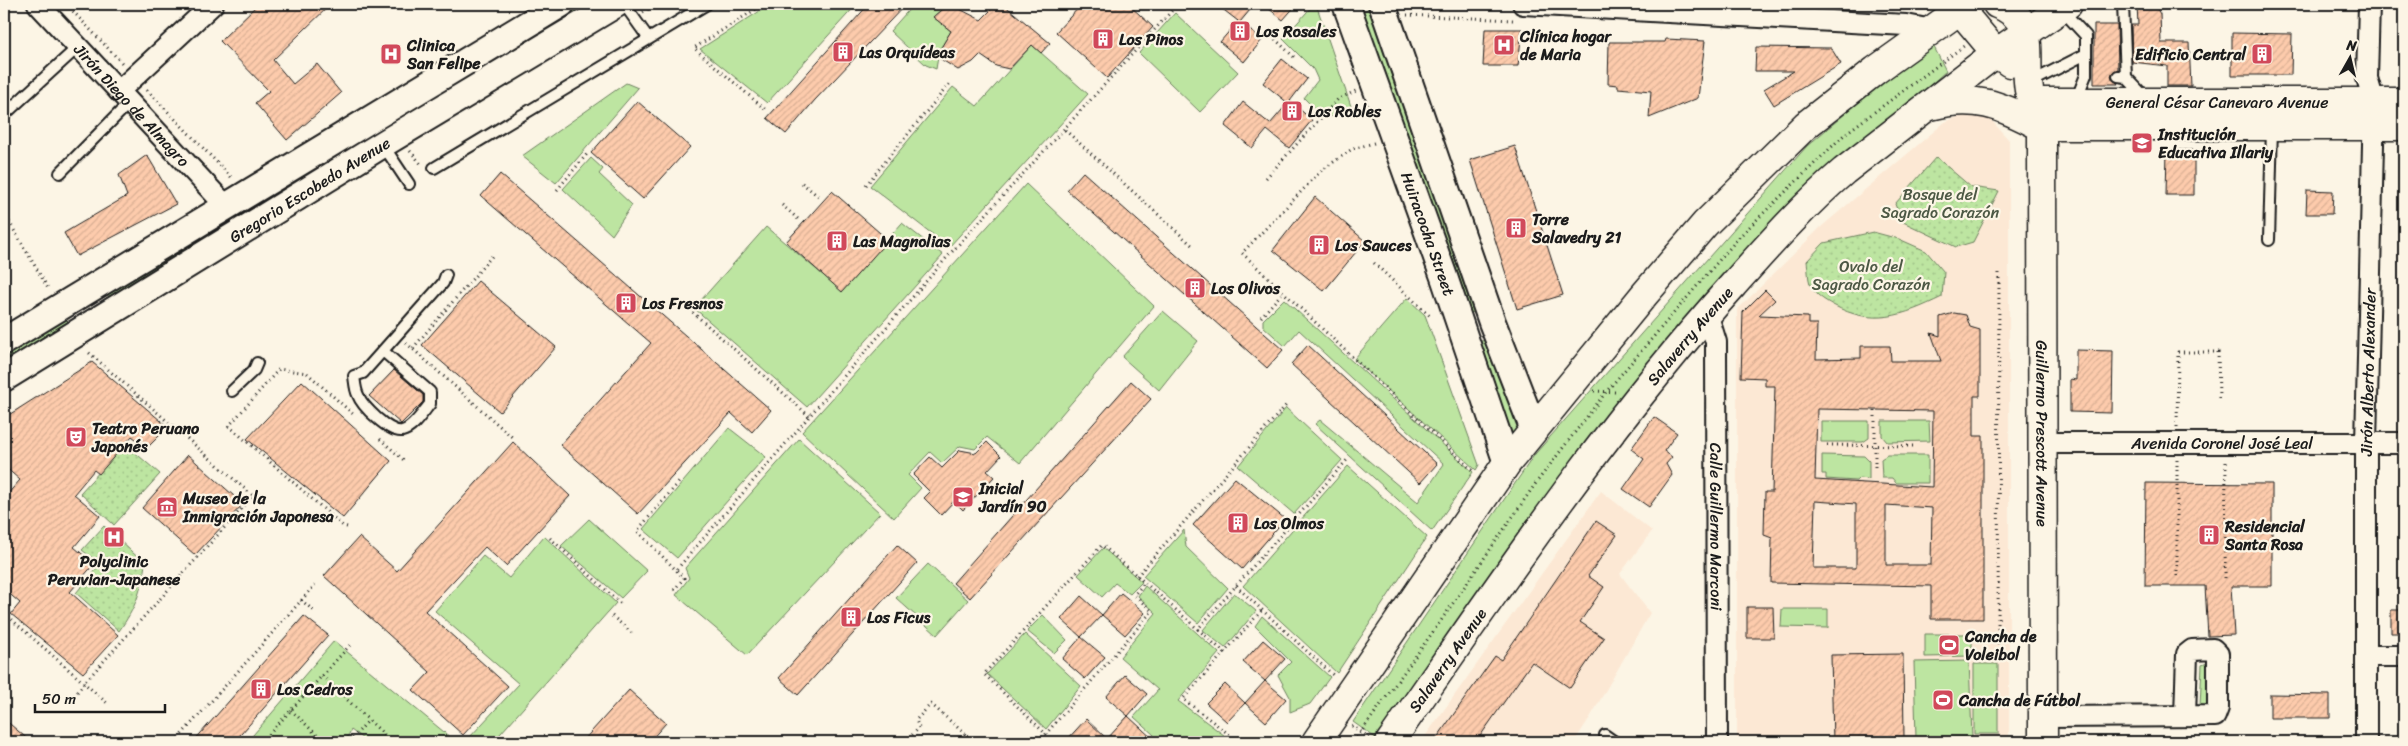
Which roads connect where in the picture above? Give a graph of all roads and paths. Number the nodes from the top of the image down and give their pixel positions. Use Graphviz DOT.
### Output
graph roads {
  1 [pos="38,4"];
  2 [pos="66,4"];
  3 [pos="213,4"];
  4 [pos="561,4"];
  5 [pos="616,4"];
  6 [pos="624,4"];
  7 [pos="656,4"];
  8 [pos="707,4"];
  9 [pos="764,4"];
  10 [pos="1178,4"];
  11 [pos="1346,4"];
  12 [pos="1382,4"];
  13 [pos="1523,4"];
  14 [pos="1997,4"];
  15 [pos="2124,4"];
  16 [pos="2369,4"];
  17 [pos="2064,6"];
  18 [pos="1964,7"];
  19 [pos="1686,9"];
  20 [pos="643,12"];
  21 [pos="1932,30"];
  22 [pos="2026,32"];
  23 [pos="648,39"];
  24 [pos="1275,39"];
  25 [pos="78,47"];
  26 [pos="1996,53"];
  27 [pos="2086,54"];
  28 [pos="1296,59"];
  29 [pos="134,77"];
  30 [pos="951,82"];
  31 [pos="1375,85"];
  32 [pos="2031,96"];
  33 [pos="125,97"];
  34 [pos="2075,102"];
  35 [pos="2150,102"];
  36 [pos="2404,102"];
  37 [pos="1928,106"];
  38 [pos="767,110"];
  39 [pos="2374,114"];
  40 [pos="4,115"];
  41 [pos="369,120"];
  42 [pos="2272,126"];
  43 [pos="2404,126"];
  44 [pos="1065,130"];
  45 [pos="1380,141"];
  46 [pos="382,144"];
  47 [pos="410,150"];
  48 [pos="587,154"];
  49 [pos="431,166"];
  50 [pos="60,173"];
  51 [pos="1266,178"];
  52 [pos="802,183"];
  53 [pos="408,184"];
  54 [pos="866,185"];
  55 [pos="557,190"];
  56 [pos="818,196"];
  57 [pos="236,200"];
  58 [pos="782,205"];
  59 [pos="4,213"];
  60 [pos="798,219"];
  61 [pos="2269,240"];
  62 [pos="1194,247"];
  63 [pos="492,256"];
  64 [pos="1374,264"];
  65 [pos="1998,273"];
  66 [pos="446,275"];
  67 [pos="1283,292"];
  68 [pos="62,305"];
  69 [pos="689,309"];
  70 [pos="1708,313"];
  71 [pos="1430,316"];
  72 [pos="1261,317"];
  73 [pos="1492,322"];
  74 [pos="1463,332"];
  75 [pos="396,336"];
  76 [pos="85,337"];
  77 [pos="4,341"];
  78 [pos="413,348"];
  79 [pos="383,351"];
  80 [pos="257,363"];
  81 [pos="4,378"];
  82 [pos="1566,389"];
  83 [pos="232,391"];
  84 [pos="1643,391"];
  85 [pos="2218,398"];
  86 [pos="1286,404"];
  87 [pos="1875,411"];
  88 [pos="809,416"];
  89 [pos="356,417"];
  90 [pos="1534,430"];
  91 [pos="377,436"];
  92 [pos="512,438"];
  93 [pos="2041,443"];
  94 [pos="2177,443"];
  95 [pos="2226,443"];
  96 [pos="2366,443"];
  97 [pos="2404,443"];
  98 [pos="1827,445"];
  99 [pos="1876,446"];
  100 [pos="1916,446"];
  101 [pos="1347,460"];
  102 [pos="406,462"];
  103 [pos="1508,463"];
  104 [pos="1875,471"];
  105 [pos="1477,474"];
  106 [pos="680,481"];
  107 [pos="347,527"];
  108 [pos="550,538"];
  109 [pos="677,570"];
  110 [pos="1137,576"];
  111 [pos="2225,578"];
  112 [pos="2177,580"];
  113 [pos="1145,582"];
  114 [pos="315,585"];
  115 [pos="1236,586"];
  116 [pos="674,590"];
  117 [pos="301,600"];
  118 [pos="622,605"];
  119 [pos="1262,610"];
  120 [pos="314,611"];
  121 [pos="4,613"];
  122 [pos="612,616"];
  123 [pos="1197,630"];
  124 [pos="633,634"];
  125 [pos="351,644"];
  126 [pos="1998,644"];
  127 [pos="1225,653"];
  128 [pos="2366,656"];
  129 [pos="2404,656"];
  130 [pos="322,676"];
  131 [pos="1337,679"];
  132 [pos="84,682"];
  133 [pos="74,696"];
  134 [pos="107,703"];
  135 [pos="290,710"];
  136 [pos="2185,716"];
  137 [pos="368,721"];
  138 [pos="1350,724"];
  139 [pos="2043,729"];
  140 [pos="1046,733"];
  141 [pos="965,734"];
  142 [pos="1605,735"];
  143 [pos="175,742"];
  144 [pos="262,742"];
  145 [pos="324,742"];
  146 [pos="349,742"];
  147 [pos="392,742"];
  148 [pos="905,742"];
  149 [pos="957,742"];
  150 [pos="974,742"];
  151 [pos="1039,742"];
  152 [pos="1054,742"];
  153 [pos="1236,742"];
  154 [pos="1316,742"];
  155 [pos="1375,742"];
  156 [pos="1390,742"];
  157 [pos="1614,742"];
  158 [pos="1717,742"];
  159 [pos="2366,742"];
  1 -- 25 [label="street, Jirón Diego de Almagro"];
  2 -- 29 [label="path"];
  3 -- 29 [label="street"];
  4 -- 41 [label="street, Gregorio Escobedo Avenue"];
  5 -- 46 [label="street, Gregorio Escobedo Avenue"];
  6 -- 23 [label="lane"];
  7 -- 20 [label="path"];
  8 -- 23 [label="lane"];
  9 -- 38 [label="path"];
  10 -- 44 [label="path"];
  11 -- 31 [label="street, Huiracocha Street"];
  12 -- 73 [label="street, Huiracocha Street"];
  13 -- 19 [label="street"];
  14 -- 22 [label="main road"];
  15 -- 35 [label="lane"];
  16 -- 39 [label="street, Jirón Alberto Alexander"];
  17 -- 22 [label="main road, Salaverry Avenue"];
  17 -- 27 [label="lane"];
  18 -- 21 [label="main road"];
  18 -- 26 [label="main road"];
  19 -- 21 [label="street"];
  21 -- 82 [label="main road"];
  22 -- 26 [label="main road, Salaverry Avenue"];
  22 -- 32 [label="main road, Guillermo Prescott Avenue"];
  23 -- 49 [label="lane"];
  24 -- 28 [label="path"];
  25 -- 33 [label="street, Jirón Diego de Almagro"];
  25 -- 40 [label="lane"];
  26 -- 32 [label="main road"];
  26 -- 37 [label="main road, Salaverry Avenue"];
  27 -- 32 [label="lane"];
  27 -- 34 [label="lane"];
  29 -- 33 [label="street"];
  29 -- 57 [label="path"];
  30 -- 54 [label="path"];
  31 -- 51 [label="path"];
  31 -- 74 [label="street, Huiracocha Street"];
  32 -- 34 [label="main road, General César Canevaro Avenue"];
  32 -- 37 [label="main road"];
  32 -- 42 [label="main road, General César Canevaro Avenue"];
  32 -- 93 [label="main road, Guillermo Prescott Avenue"];
  33 -- 50 [label="lane"];
  33 -- 57 [label="street, Jirón Diego de Almagro"];
  34 -- 35 [label="main road, General César Canevaro Avenue"];
  35 -- 39 [label="main road, General César Canevaro Avenue"];
  36 -- 39 [label="main road, General César Canevaro Avenue"];
  37 -- 70 [label="main road, Salaverry Avenue"];
  39 -- 42 [label="main road, General César Canevaro Avenue"];
  39 -- 43 [label="main road, General César Canevaro Avenue"];
  39 -- 96 [label="street, Jirón Alberto Alexander"];
  41 -- 46 [label="street"];
  41 -- 57 [label="street, Gregorio Escobedo Avenue"];
  42 -- 61 [label="lane"];
  44 -- 62 [label="path"];
  44 -- 88 [label="path"];
  45 -- 67 [label="path"];
  46 -- 53 [label="lane"];
  46 -- 76 [label="street, Gregorio Escobedo Avenue"];
  47 -- 49 [label="path"];
  48 -- 55 [label="path"];
  52 -- 56 [label="path"];
  57 -- 68 [label="street, Gregorio Escobedo Avenue"];
  58 -- 60 [label="path"];
  59 -- 68 [label="path"];
  63 -- 78 [label="path"];
  64 -- 71 [label="path"];
  65 -- 126 [label="path"];
  66 -- 75 [label="lane"];
  67 -- 72 [label="path"];
  67 -- 105 [label="path"];
  68 -- 76 [label="street"];
  68 -- 77 [label="street, Gregorio Escobedo Avenue"];
  69 -- 88 [label="path"];
  70 -- 84 [label="main road, Salaverry Avenue"];
  70 -- 158 [label="street, Calle Guillermo Marconi"];
  73 -- 74 [label="street"];
  73 -- 90 [label="street, Huiracocha Street"];
  74 -- 103 [label="street, Huiracocha Street"];
  75 -- 78 [label="path"];
  75 -- 79 [label="lane"];
  76 -- 81 [label="street, Gregorio Escobedo Avenue"];
  76 -- 132 [label="path"];
  78 -- 92 [label="path"];
  79 -- 79 [label="lane"];
  80 -- 83 [label="lane"];
  82 -- 84 [label="path"];
  82 -- 90 [label="main road"];
  84 -- 156 [label="main road, Salaverry Avenue"];
  85 -- 94 [label="path"];
  86 -- 110 [label="path"];
  87 -- 99 [label="path"];
  88 -- 109 [label="path"];
  89 -- 107 [label="path"];
  90 -- 103 [label="main road"];
  91 -- 102 [label="path"];
  93 -- 94 [label="street, Avenida Coronel José Leal"];
  93 -- 139 [label="main road, Guillermo Prescott Avenue"];
  94 -- 95 [label="street, Avenida Coronel José Leal"];
  94 -- 112 [label="path"];
  95 -- 96 [label="street, Avenida Coronel José Leal"];
  95 -- 111 [label="path"];
  96 -- 97 [label="street, Avenida Coronel José Leal"];
  96 -- 128 [label="street, Jirón Alberto Alexander"];
  98 -- 99 [label="path"];
  99 -- 100 [label="path"];
  99 -- 104 [label="path"];
  101 -- 115 [label="path"];
  103 -- 154 [label="main road"];
  106 -- 109 [label="path"];
  108 -- 118 [label="path"];
  109 -- 116 [label="path"];
  110 -- 113 [label="path"];
  110 -- 140 [label="path"];
  113 -- 123 [label="path"];
  113 -- 140 [label="path"];
  114 -- 117 [label="path"];
  115 -- 119 [label="path"];
  115 -- 123 [label="path"];
  117 -- 120 [label="path"];
  117 -- 143 [label="path"];
  119 -- 127 [label="path"];
  119 -- 131 [label="path"];
  121 -- 132 [label="path"];
  122 -- 124 [label="path"];
  123 -- 127 [label="path"];
  125 -- 130 [label="path"];
  127 -- 153 [label="path"];
  128 -- 129 [label="street"];
  128 -- 159 [label="street, Jirón Alberto Alexander"];
  130 -- 135 [label="path"];
  130 -- 137 [label="path"];
  132 -- 133 [label="path"];
  132 -- 134 [label="path"];
  135 -- 144 [label="path"];
  135 -- 145 [label="path"];
  136 -- 136 [label="street"];
  136 -- 139 [label="street"];
  137 -- 146 [label="path"];
  137 -- 147 [label="path"];
  138 -- 155 [label="path"];
  140 -- 151 [label="path"];
  140 -- 152 [label="path"];
  141 -- 148 [label="path"];
  141 -- 149 [label="path"];
  141 -- 150 [label="path"];
  142 -- 157 [label="lane"];
}
